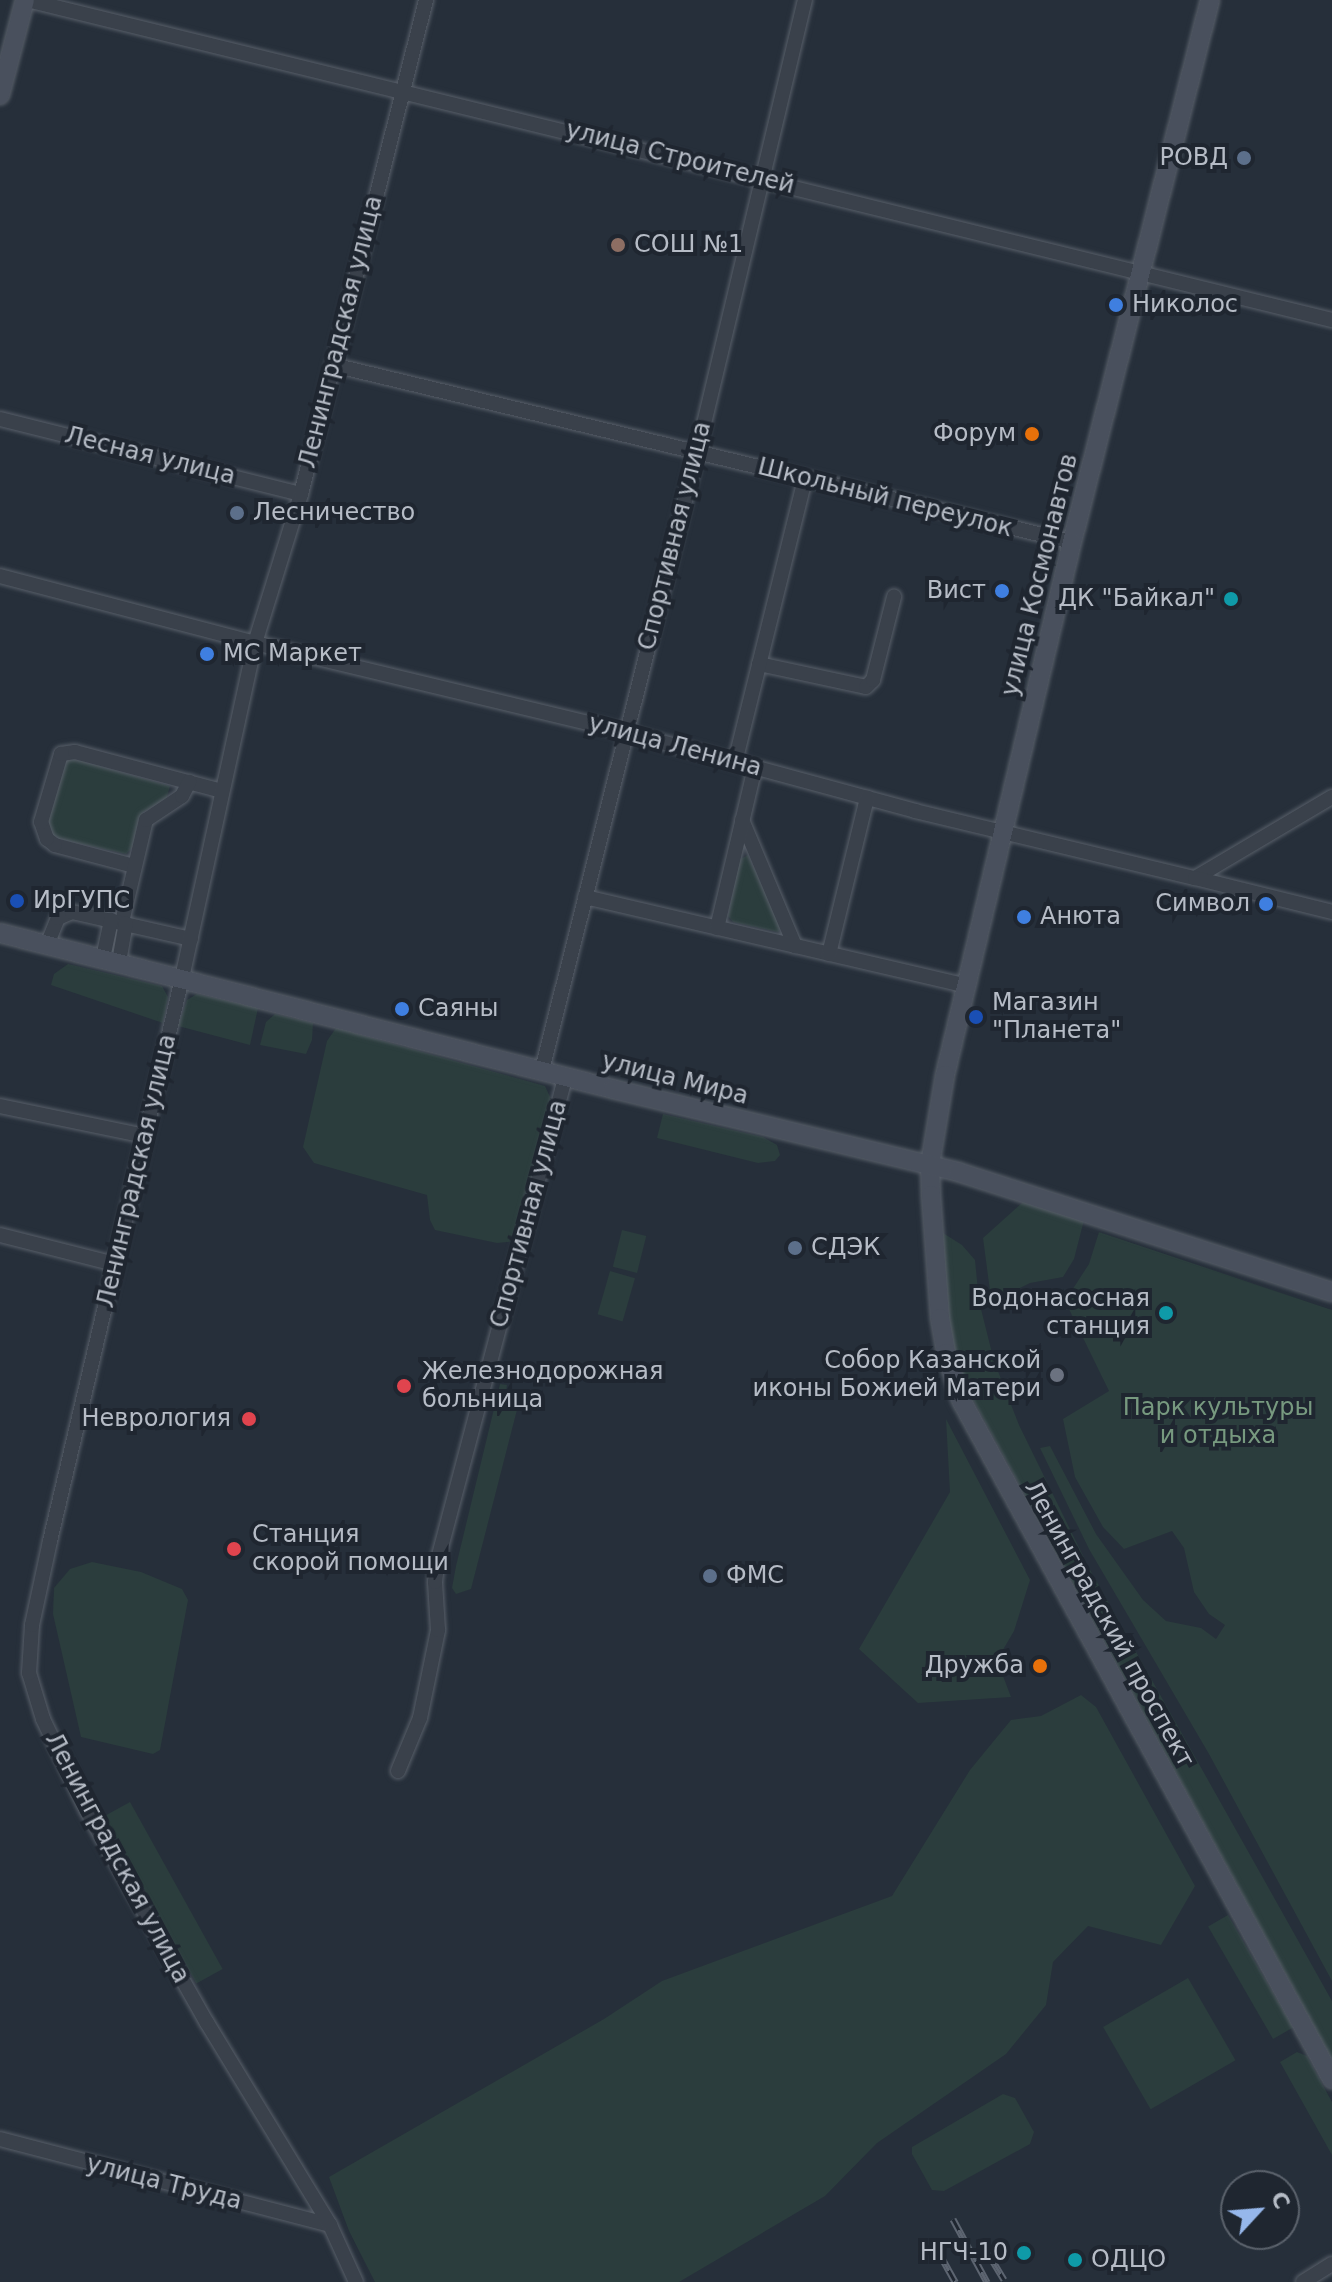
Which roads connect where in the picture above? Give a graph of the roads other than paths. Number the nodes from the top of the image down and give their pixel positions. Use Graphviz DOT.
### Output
graph roads {
  1 [pos="26,0"];
  2 [pos="426,0"];
  3 [pos="805,0"];
  4 [pos="1210,0"];
  5 [pos="402,91"];
  6 [pos="0,95"];
  7 [pos="761,178"];
  8 [pos="1139,272"];
  9 [pos="1332,320"];
  10 [pos="333,365"];
  11 [pos="0,419"];
  12 [pos="697,453"];
  13 [pos="805,479"];
  14 [pos="301,494"];
  15 [pos="1072,542"];
  16 [pos="0,576"];
  17 [pos="894,597"];
  18 [pos="255,643"];
  19 [pos="759,664"];
  20 [pos="625,732"];
  21 [pos="735,762"];
  22 [pos="755,767"];
  23 [pos="189,782"];
  24 [pos="222,791"];
  25 [pos="1332,797"];
  26 [pos="867,798"];
  27 [pos="742,820"];
  28 [pos="1003,831"];
  29 [pos="134,866"];
  30 [pos="1195,878"];
  31 [pos="585,897"];
  32 [pos="1332,912"];
  33 [pos="120,922"];
  34 [pos="717,928"];
  35 [pos="0,933"];
  36 [pos="191,939"];
  37 [pos="47,945"];
  38 [pos="795,946"];
  39 [pos="829,954"];
  40 [pos="111,960"];
  41 [pos="182,978"];
  42 [pos="968,986"];
  43 [pos="542,1070"];
  44 [pos="565,1077"];
  45 [pos="0,1106"];
  46 [pos="145,1136"];
  47 [pos="930,1165"];
  48 [pos="0,1235"];
  49 [pos="115,1264"];
  50 [pos="1332,1292"];
  51 [pos="398,1771"];
  52 [pos="1332,2079"];
  53 [pos="0,2139"];
  54 [pos="330,2225"];
  55 [pos="1332,2264"];
  56 [pos="356,2282"];
  57 [pos="1303,2282"];
  1 -- 5 [label="street, улица Строителей"];
  1 -- 6 [label="street"];
  2 -- 5 [label="street, Ленинградская улица"];
  3 -- 7 [label="street, Спортивная улица"];
  4 -- 8 [label="street, улица Космонавтов"];
  5 -- 7 [label="street, улица Строителей"];
  5 -- 10 [label="street, Ленинградская улица"];
  7 -- 8 [label="street, улица Строителей"];
  7 -- 12 [label="street, Спортивная улица"];
  8 -- 9 [label="street, улица Строителей"];
  8 -- 15 [label="street, улица Космонавтов"];
  10 -- 12 [label="street, Школьный переулок"];
  10 -- 14 [label="street, Ленинградская улица"];
  11 -- 14 [label="street, Лесная улица"];
  12 -- 13 [label="street, Школьный переулок"];
  12 -- 20 [label="street, Спортивная улица"];
  13 -- 15 [label="street, Школьный переулок"];
  13 -- 19 [label="street"];
  14 -- 18 [label="street, Ленинградская улица"];
  15 -- 28 [label="street, улица Космонавтов"];
  16 -- 18 [label="street, улица Ленина"];
  17 -- 19 [label="street"];
  18 -- 20 [label="street, улица Ленина"];
  18 -- 24 [label="street, Ленинградская улица"];
  19 -- 21 [label="street"];
  20 -- 21 [label="street, улица Ленина"];
  20 -- 31 [label="street, Спортивная улица"];
  21 -- 22 [label="street, улица Ленина"];
  22 -- 26 [label="street, улица Ленина"];
  22 -- 27 [label="street"];
  23 -- 24 [label="street"];
  23 -- 29 [label="street"];
  23 -- 29 [label="street"];
  24 -- 36 [label="street, Ленинградская улица"];
  25 -- 30 [label="street"];
  26 -- 28 [label="street, улица Ленина"];
  26 -- 39 [label="street"];
  27 -- 34 [label="street"];
  27 -- 38 [label="street"];
  28 -- 30 [label="street, улица Ленина"];
  28 -- 42 [label="street, улица Космонавтов"];
  29 -- 33 [label="street"];
  30 -- 32 [label="street, улица Ленина"];
  31 -- 34 [label="street"];
  31 -- 43 [label="street, Спортивная улица"];
  33 -- 36 [label="street"];
  33 -- 37 [label="street"];
  33 -- 40 [label="street"];
  34 -- 38 [label="street"];
  35 -- 37 [label="street, улица Мира"];
  36 -- 41 [label="street, Ленинградская улица"];
  37 -- 40 [label="street, улица Мира"];
  38 -- 39 [label="street"];
  39 -- 42 [label="street"];
  40 -- 41 [label="street, улица Мира"];
  41 -- 43 [label="street, улица Мира"];
  41 -- 46 [label="street, Ленинградская улица"];
  42 -- 47 [label="street, улица Космонавтов"];
  43 -- 44 [label="street, улица Мира"];
  44 -- 47 [label="street, улица Мира"];
  44 -- 51 [label="street, Спортивная улица"];
  45 -- 46 [label="street"];
  46 -- 49 [label="street, Ленинградская улица"];
  47 -- 50 [label="street, улица Мира"];
  47 -- 52 [label="street, Ленинградский проспект"];
  48 -- 49 [label="street"];
  49 -- 54 [label="street, Ленинградская улица"];
  53 -- 54 [label="street, улица Труда"];
  54 -- 56 [label="street, Ленинградская улица"];
  55 -- 57 [label="street"];
}
